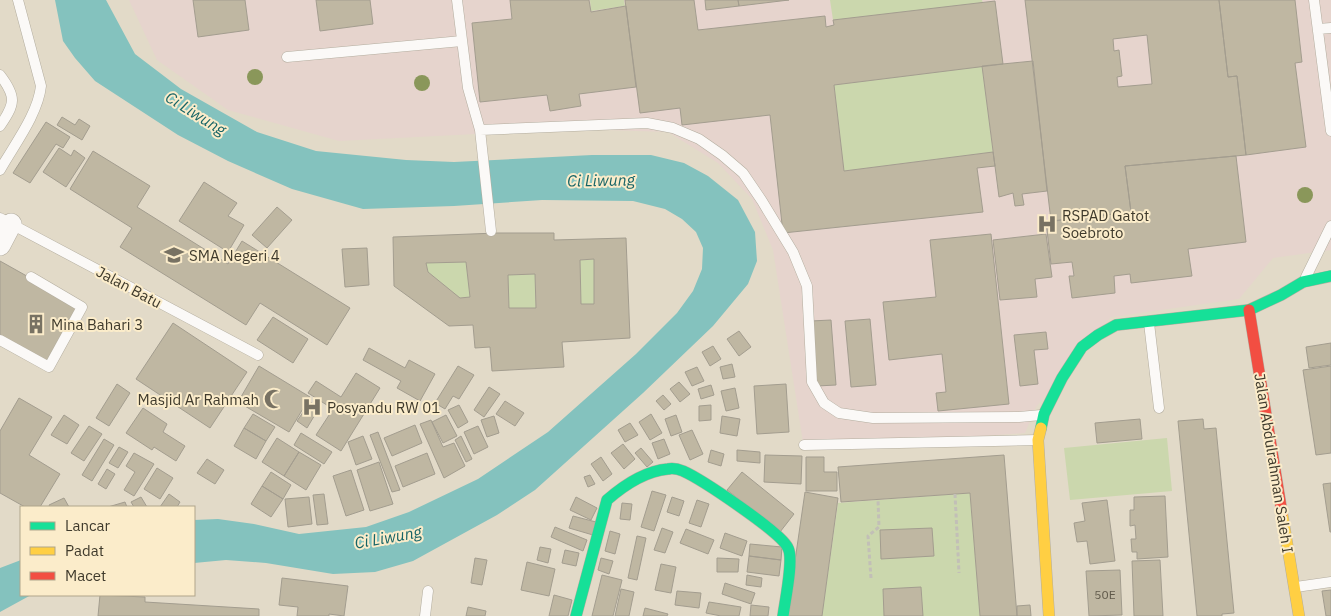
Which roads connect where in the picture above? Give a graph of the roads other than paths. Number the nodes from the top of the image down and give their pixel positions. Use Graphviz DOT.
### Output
graph roads {
  1 [pos="18,0"];
  2 [pos="457,0"];
  3 [pos="1314,0"];
  4 [pos="1331,28"];
  5 [pos="1318,29"];
  6 [pos="462,41"];
  7 [pos="287,57"];
  8 [pos="0,75"];
  9 [pos="0,126"];
  10 [pos="480,130"];
  11 [pos="1331,131"];
  12 [pos="0,170"];
  13 [pos="6,221"];
  14 [pos="1331,226"];
  15 [pos="491,231"];
  16 [pos="0,244"];
  17 [pos="1331,276"];
  18 [pos="31,277"];
  19 [pos="1303,282"];
  20 [pos="1249,310"];
  21 [pos="1149,322"];
  22 [pos="0,340"];
  23 [pos="258,355"];
  24 [pos="1159,408"];
  25 [pos="1044,414"];
  26 [pos="1038,440"];
  27 [pos="804,445"];
  28 [pos="1331,582"];
  29 [pos="1295,587"];
  30 [pos="428,591"];
  31 [pos="425,616"];
  32 [pos="576,616"];
  33 [pos="783,616"];
  34 [pos="1049,616"];
  35 [pos="1299,616"];
  1 -- 12 [label="lane"];
  2 -- 6 [label="lane"];
  3 -- 5 [label="lane"];
  4 -- 5 [label="lane"];
  5 -- 11 [label="lane"];
  6 -- 7 [label="lane"];
  6 -- 10 [label="lane"];
  8 -- 9 [label="lane"];
  10 -- 15 [label="lane"];
  10 -- 25 [label="lane"];
  13 -- 16 [label="street"];
  13 -- 23 [label="lane, Jalan Batu"];
  14 -- 19 [label="lane"];
  17 -- 19 [label="street"];
  18 -- 22 [label="lane"];
  19 -- 20 [label="street"];
  20 -- 21 [label="street"];
  20 -- 29 [label="street, Jalan Abdulrahman Saleh I"];
  21 -- 24 [label="lane"];
  21 -- 25 [label="street"];
  25 -- 26 [label="street"];
  26 -- 27 [label="lane"];
  26 -- 34 [label="street"];
  28 -- 29 [label="lane"];
  29 -- 35 [label="street, Jalan Abdulrahman Saleh I"];
  30 -- 31 [label="lane"];
  32 -- 33 [label="street"];
}
